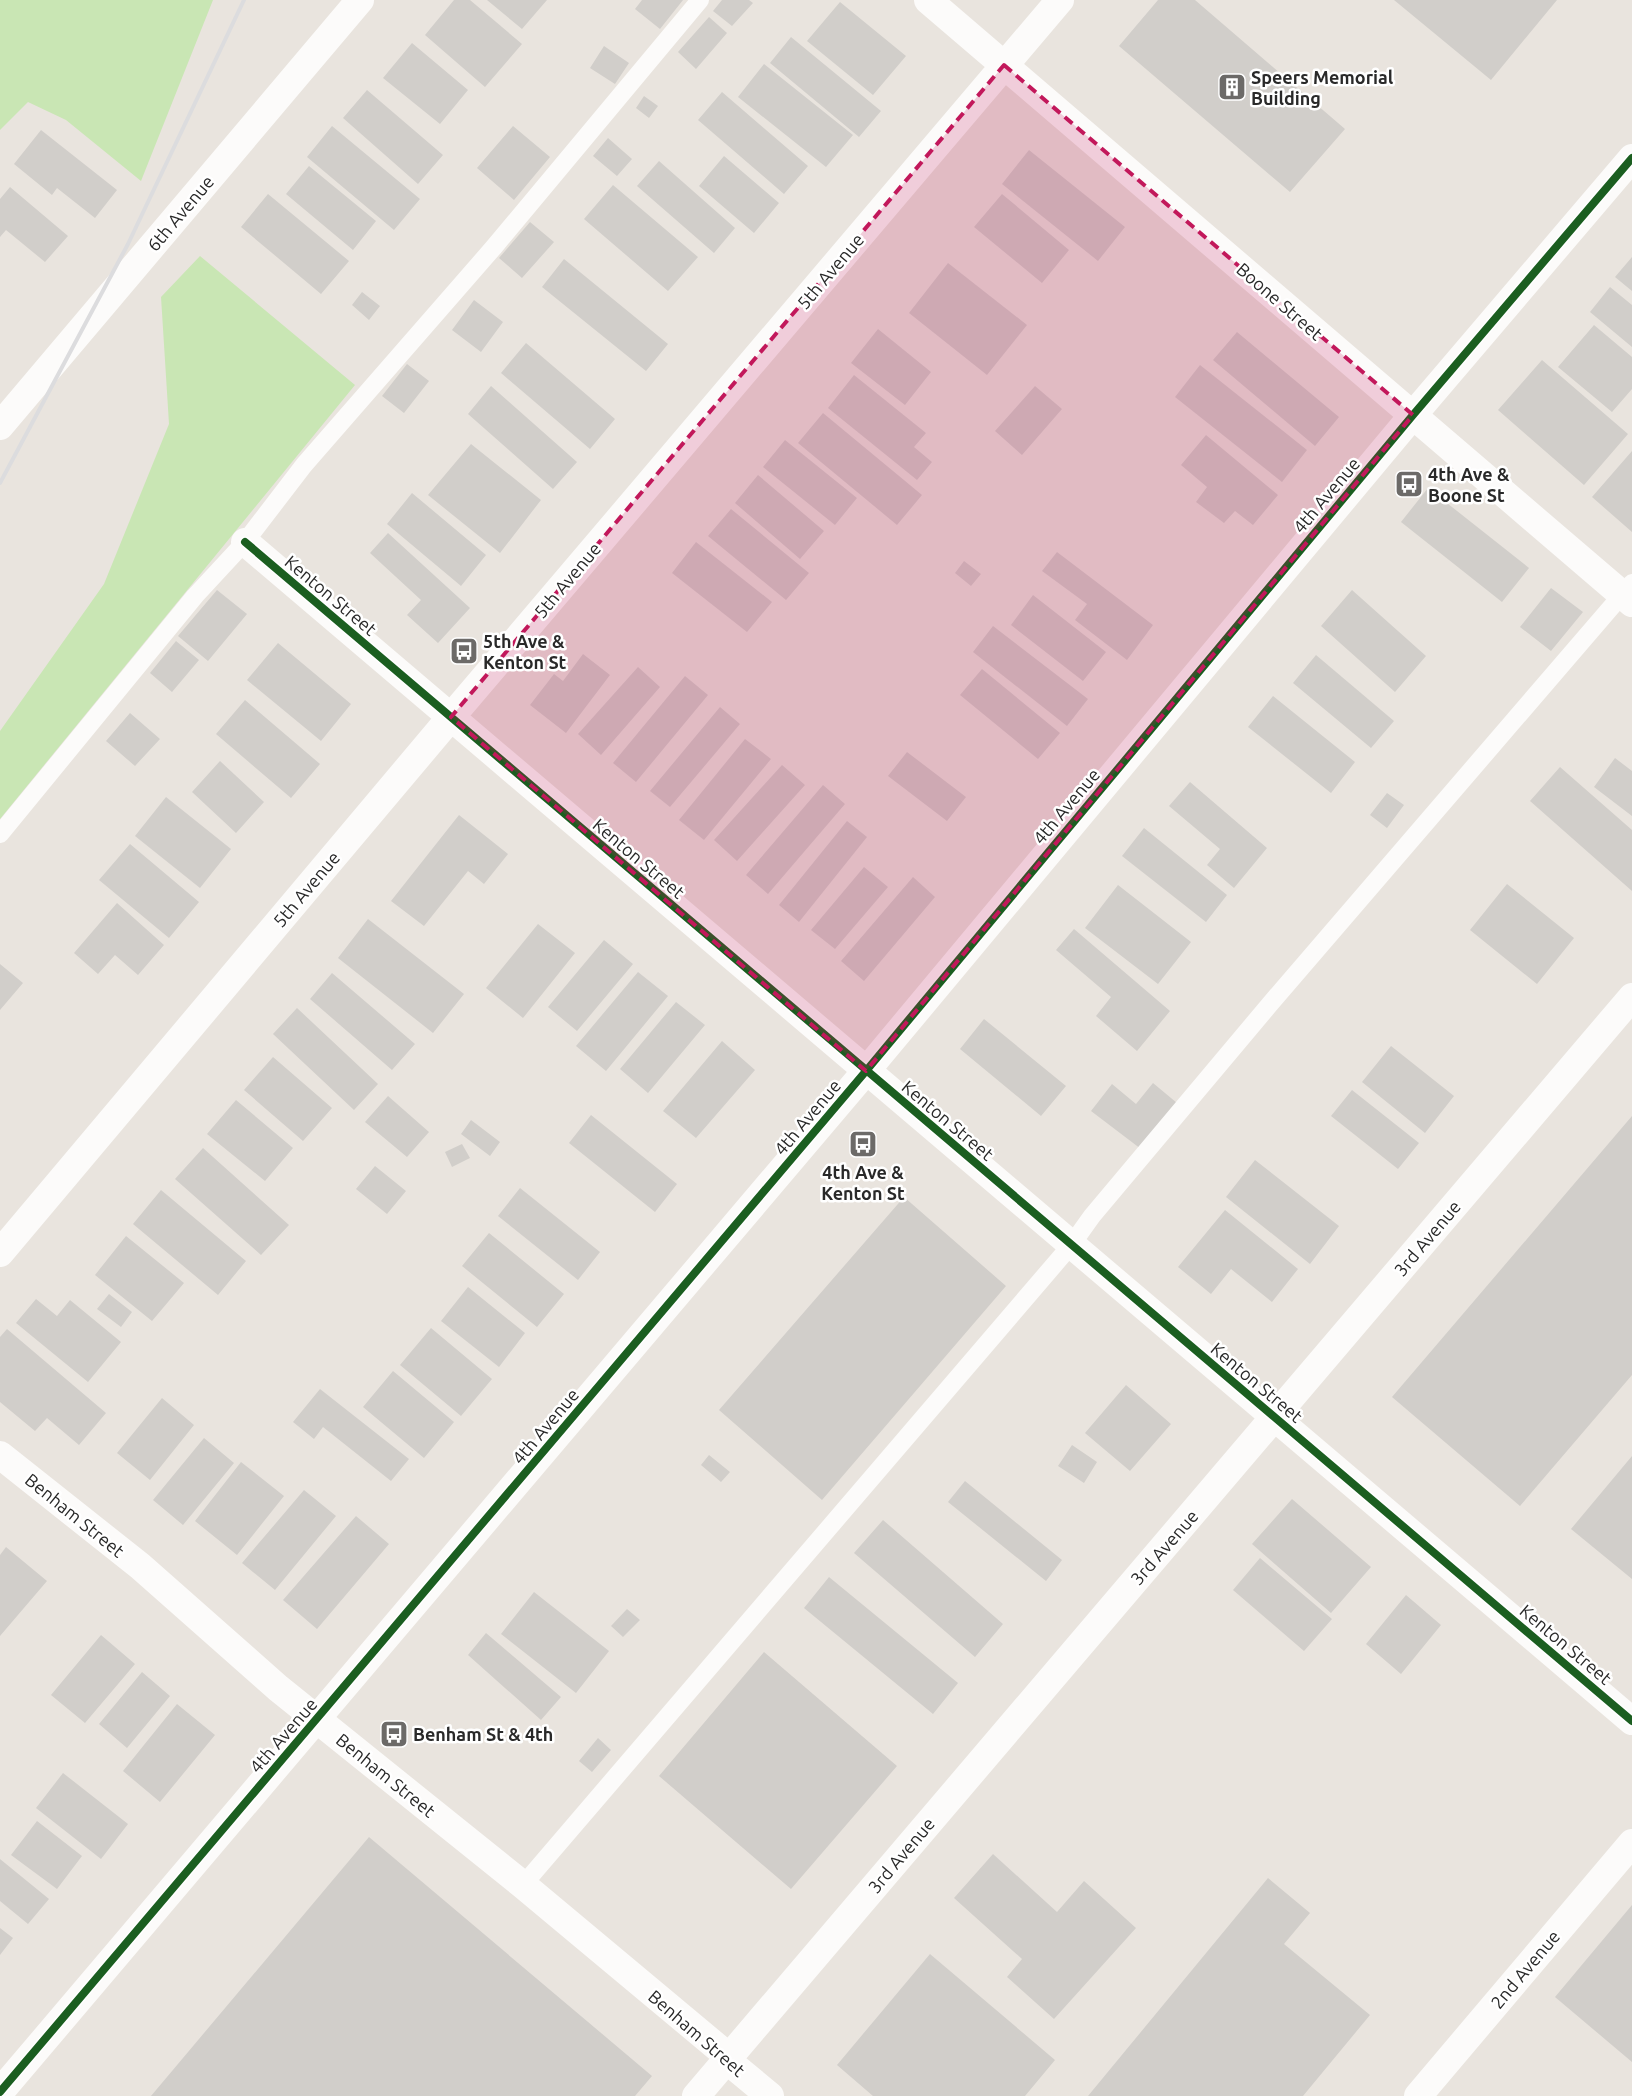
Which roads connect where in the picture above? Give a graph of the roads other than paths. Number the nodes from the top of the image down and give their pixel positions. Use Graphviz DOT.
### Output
graph roads {
  1 [pos="360,0"];
  2 [pos="700,0"];
  3 [pos="928,0"];
  4 [pos="1060,0"];
  5 [pos="1004,65"];
  6 [pos="1632,158"];
  7 [pos="1413,415"];
  8 [pos="0,426"];
  9 [pos="245,542"];
  10 [pos="1629,593"];
  11 [pos="451,717"];
  12 [pos="0,834"];
  13 [pos="1632,997"];
  14 [pos="866,1071"];
  15 [pos="1072,1244"];
  16 [pos="0,1253"];
  17 [pos="1275,1417"];
  18 [pos="0,1455"];
  19 [pos="317,1720"];
  20 [pos="1632,1720"];
  21 [pos="1632,1843"];
  22 [pos="523,1885"];
  23 [pos="729,2057"];
  24 [pos="0,2092"];
  25 [pos="696,2096"];
  26 [pos="770,2096"];
  27 [pos="1418,2096"];
  1 -- 8 [label="street, 6th Avenue"];
  2 -- 9 [label="lane"];
  3 -- 5 [label="street, Boone Street"];
  4 -- 5 [label="street, 5th Avenue"];
  5 -- 7 [label="street, Boone Street"];
  5 -- 11 [label="street, 5th Avenue"];
  6 -- 7 [label="street, 4th Avenue"];
  7 -- 10 [label="street, Boone Street"];
  7 -- 14 [label="street, 4th Avenue"];
  9 -- 11 [label="street, Kenton Street"];
  9 -- 12 [label="lane"];
  10 -- 15 [label="lane"];
  11 -- 14 [label="street, Kenton Street"];
  11 -- 16 [label="street, 5th Avenue"];
  13 -- 17 [label="street, 3rd Avenue"];
  14 -- 15 [label="street, Kenton Street"];
  14 -- 19 [label="street, 4th Avenue"];
  15 -- 17 [label="street, Kenton Street"];
  15 -- 22 [label="lane"];
  17 -- 20 [label="street, Kenton Street"];
  17 -- 23 [label="street, 3rd Avenue"];
  18 -- 19 [label="street, Benham Street"];
  19 -- 22 [label="street, Benham Street"];
  19 -- 24 [label="street, 4th Avenue"];
  21 -- 27 [label="street, 2nd Avenue"];
  22 -- 23 [label="street, Benham Street"];
  23 -- 25 [label="street, 3rd Avenue"];
  23 -- 26 [label="street, Benham Street"];
}
